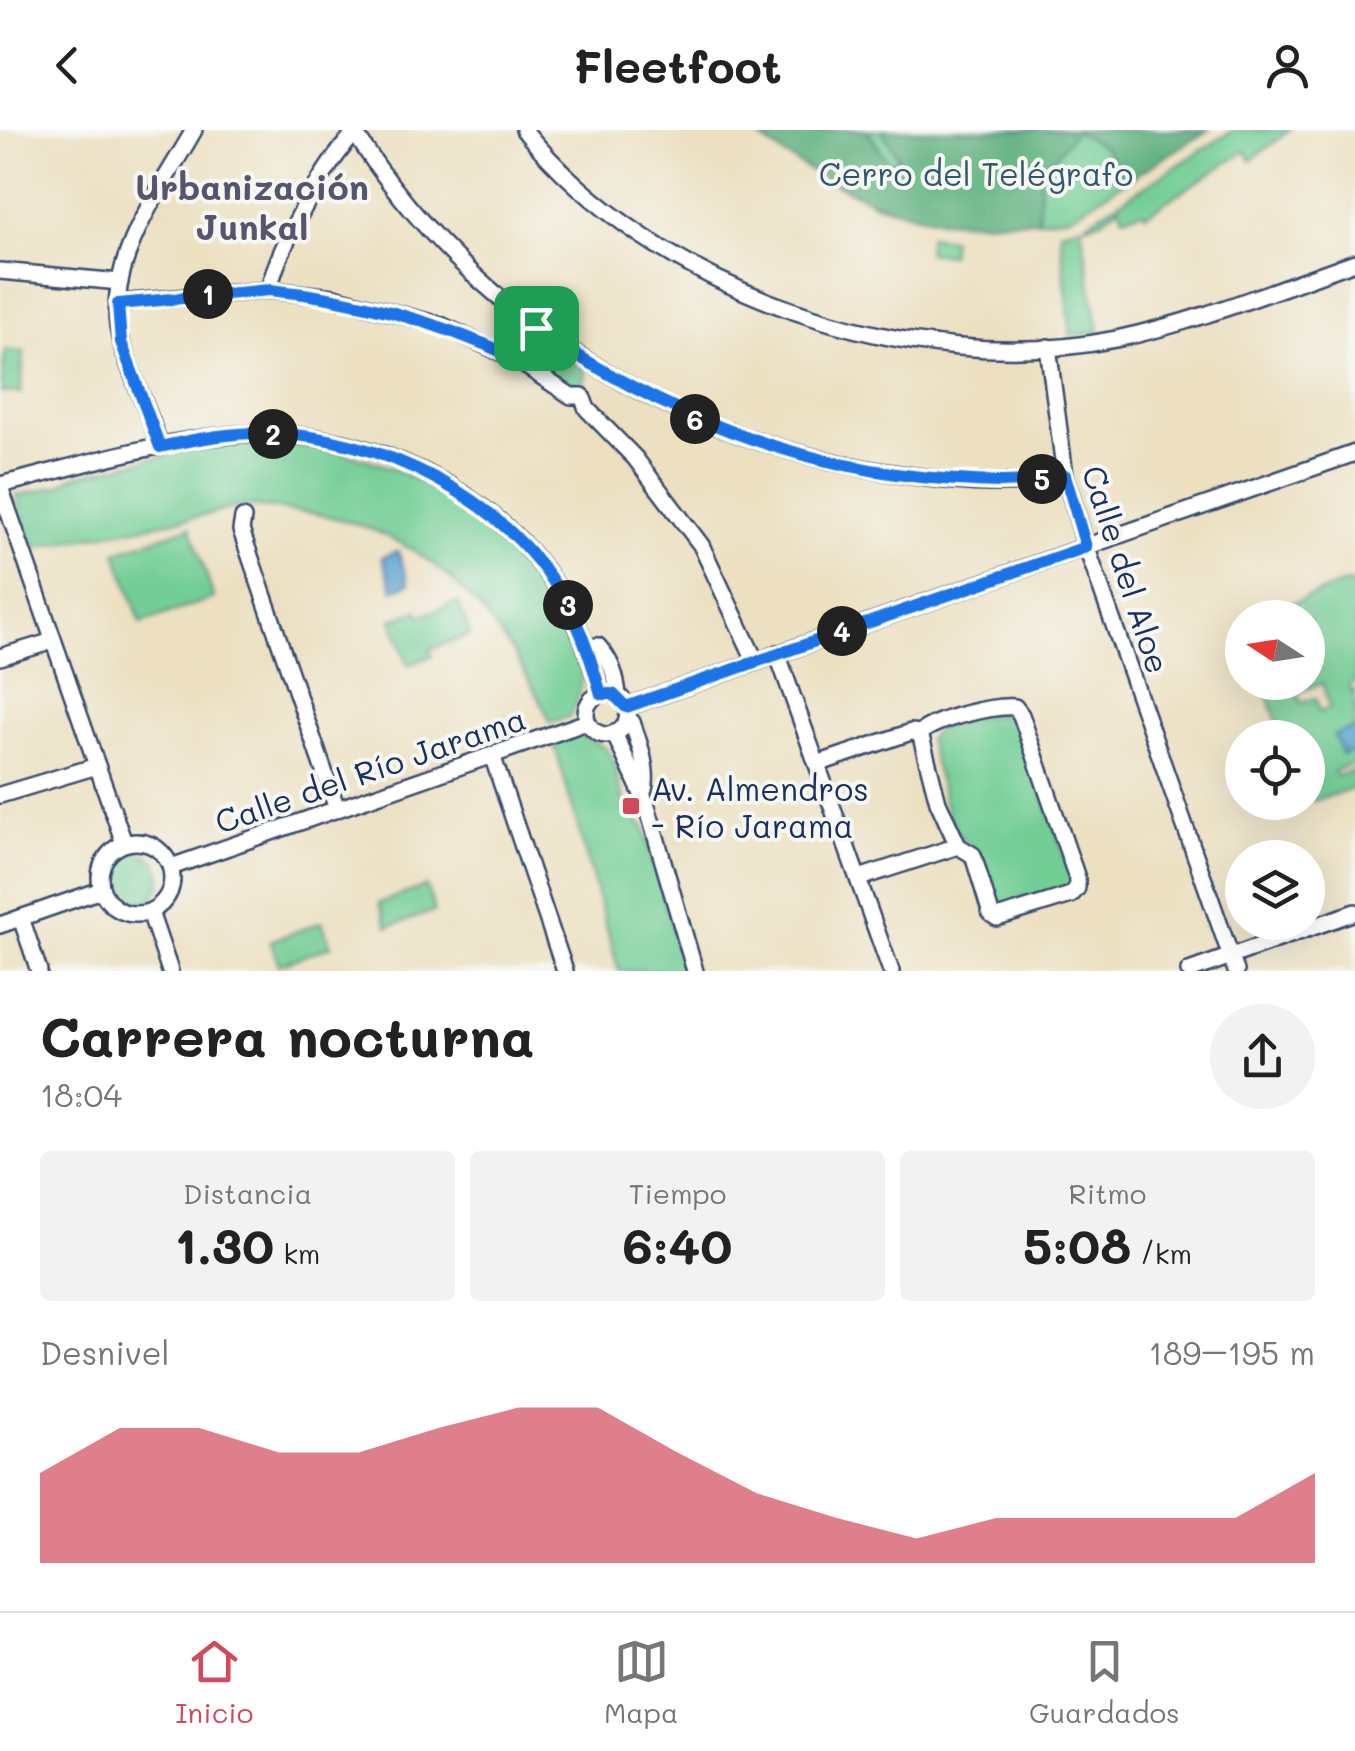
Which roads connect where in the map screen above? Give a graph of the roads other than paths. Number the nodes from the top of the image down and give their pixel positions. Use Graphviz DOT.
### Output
graph roads {
  1 [pos="194,130"];
  2 [pos="524,130"];
  3 [pos="354,131"];
  4 [pos="1355,262"];
  5 [pos="0,270"];
  6 [pos="120,282"];
  7 [pos="269,290"];
  8 [pos="118,304"];
  9 [pos="536,328"];
  10 [pos="1048,347"];
  11 [pos="516,358"];
  12 [pos="600,372"];
  13 [pos="582,396"];
  14 [pos="160,447"];
  15 [pos="1355,453"];
  16 [pos="1065,475"];
  17 [pos="0,486"];
  18 [pos="243,518"];
  19 [pos="1086,547"];
  20 [pos="52,641"];
  21 [pos="586,648"];
  22 [pos="777,653"];
  23 [pos="0,657"];
  24 [pos="755,660"];
  25 [pos="601,694"];
  26 [pos="624,708"];
  27 [pos="587,722"];
  28 [pos="920,733"];
  29 [pos="614,734"];
  30 [pos="492,756"];
  31 [pos="817,764"];
  32 [pos="97,766"];
  33 [pos="642,793"];
  34 [pos="0,795"];
  35 [pos="337,809"];
  36 [pos="124,844"];
  37 [pos="958,846"];
  38 [pos="171,867"];
  39 [pos="859,878"];
  40 [pos="101,890"];
  41 [pos="150,912"];
  42 [pos="1355,912"];
  43 [pos="21,918"];
  44 [pos="0,925"];
  45 [pos="1233,964"];
  46 [pos="39,971"];
  47 [pos="170,971"];
  48 [pos="564,971"];
  49 [pos="695,971"];
  50 [pos="891,971"];
  51 [pos="1189,971"];
  1 -- 6 [label="street"];
  2 -- 10 [label="street"];
  3 -- 7 [label="street"];
  3 -- 9 [label="street"];
  4 -- 10 [label="street"];
  5 -- 6 [label="street"];
  6 -- 8 [label="street"];
  7 -- 8 [label="street"];
  7 -- 11 [label="street"];
  8 -- 14 [label="street"];
  9 -- 11 [label="street"];
  9 -- 12 [label="street"];
  10 -- 16 [label="street, Calle del Aloe"];
  11 -- 13 [label="street"];
  12 -- 13 [label="street"];
  12 -- 16 [label="street"];
  13 -- 24 [label="street"];
  14 -- 17 [label="street"];
  14 -- 21 [label="street"];
  15 -- 19 [label="street"];
  16 -- 19 [label="street, Calle del Aloe"];
  17 -- 20 [label="street"];
  18 -- 35 [label="street"];
  19 -- 22 [label="street"];
  19 -- 45 [label="street, Calle del Aloe"];
  20 -- 23 [label="street"];
  20 -- 32 [label="street"];
  21 -- 25 [label="street"];
  21 -- 26 [label="street"];
  22 -- 24 [label="street"];
  22 -- 31 [label="street"];
  24 -- 26 [label="street"];
  25 -- 26 [label="street"];
  25 -- 27 [label="street"];
  26 -- 29 [label="street"];
  26 -- 33 [label="street"];
  27 -- 29 [label="street"];
  27 -- 30 [label="street, Calle del Río Jarama"];
  28 -- 31 [label="street"];
  28 -- 37 [label="street"];
  28 -- 37 [label="street"];
  29 -- 33 [label="street"];
  30 -- 35 [label="street, Calle del Río Jarama"];
  30 -- 48 [label="street"];
  31 -- 39 [label="street"];
  32 -- 34 [label="street"];
  32 -- 36 [label="street"];
  33 -- 49 [label="street"];
  35 -- 38 [label="street, Calle del Río Jarama"];
  36 -- 38 [label="street"];
  36 -- 40 [label="street"];
  37 -- 39 [label="street"];
  38 -- 41 [label="street"];
  39 -- 50 [label="street"];
  40 -- 41 [label="street"];
  40 -- 43 [label="street"];
  41 -- 47 [label="street"];
  42 -- 45 [label="street"];
  43 -- 44 [label="street"];
  43 -- 46 [label="street"];
  45 -- 51 [label="street"];
}
